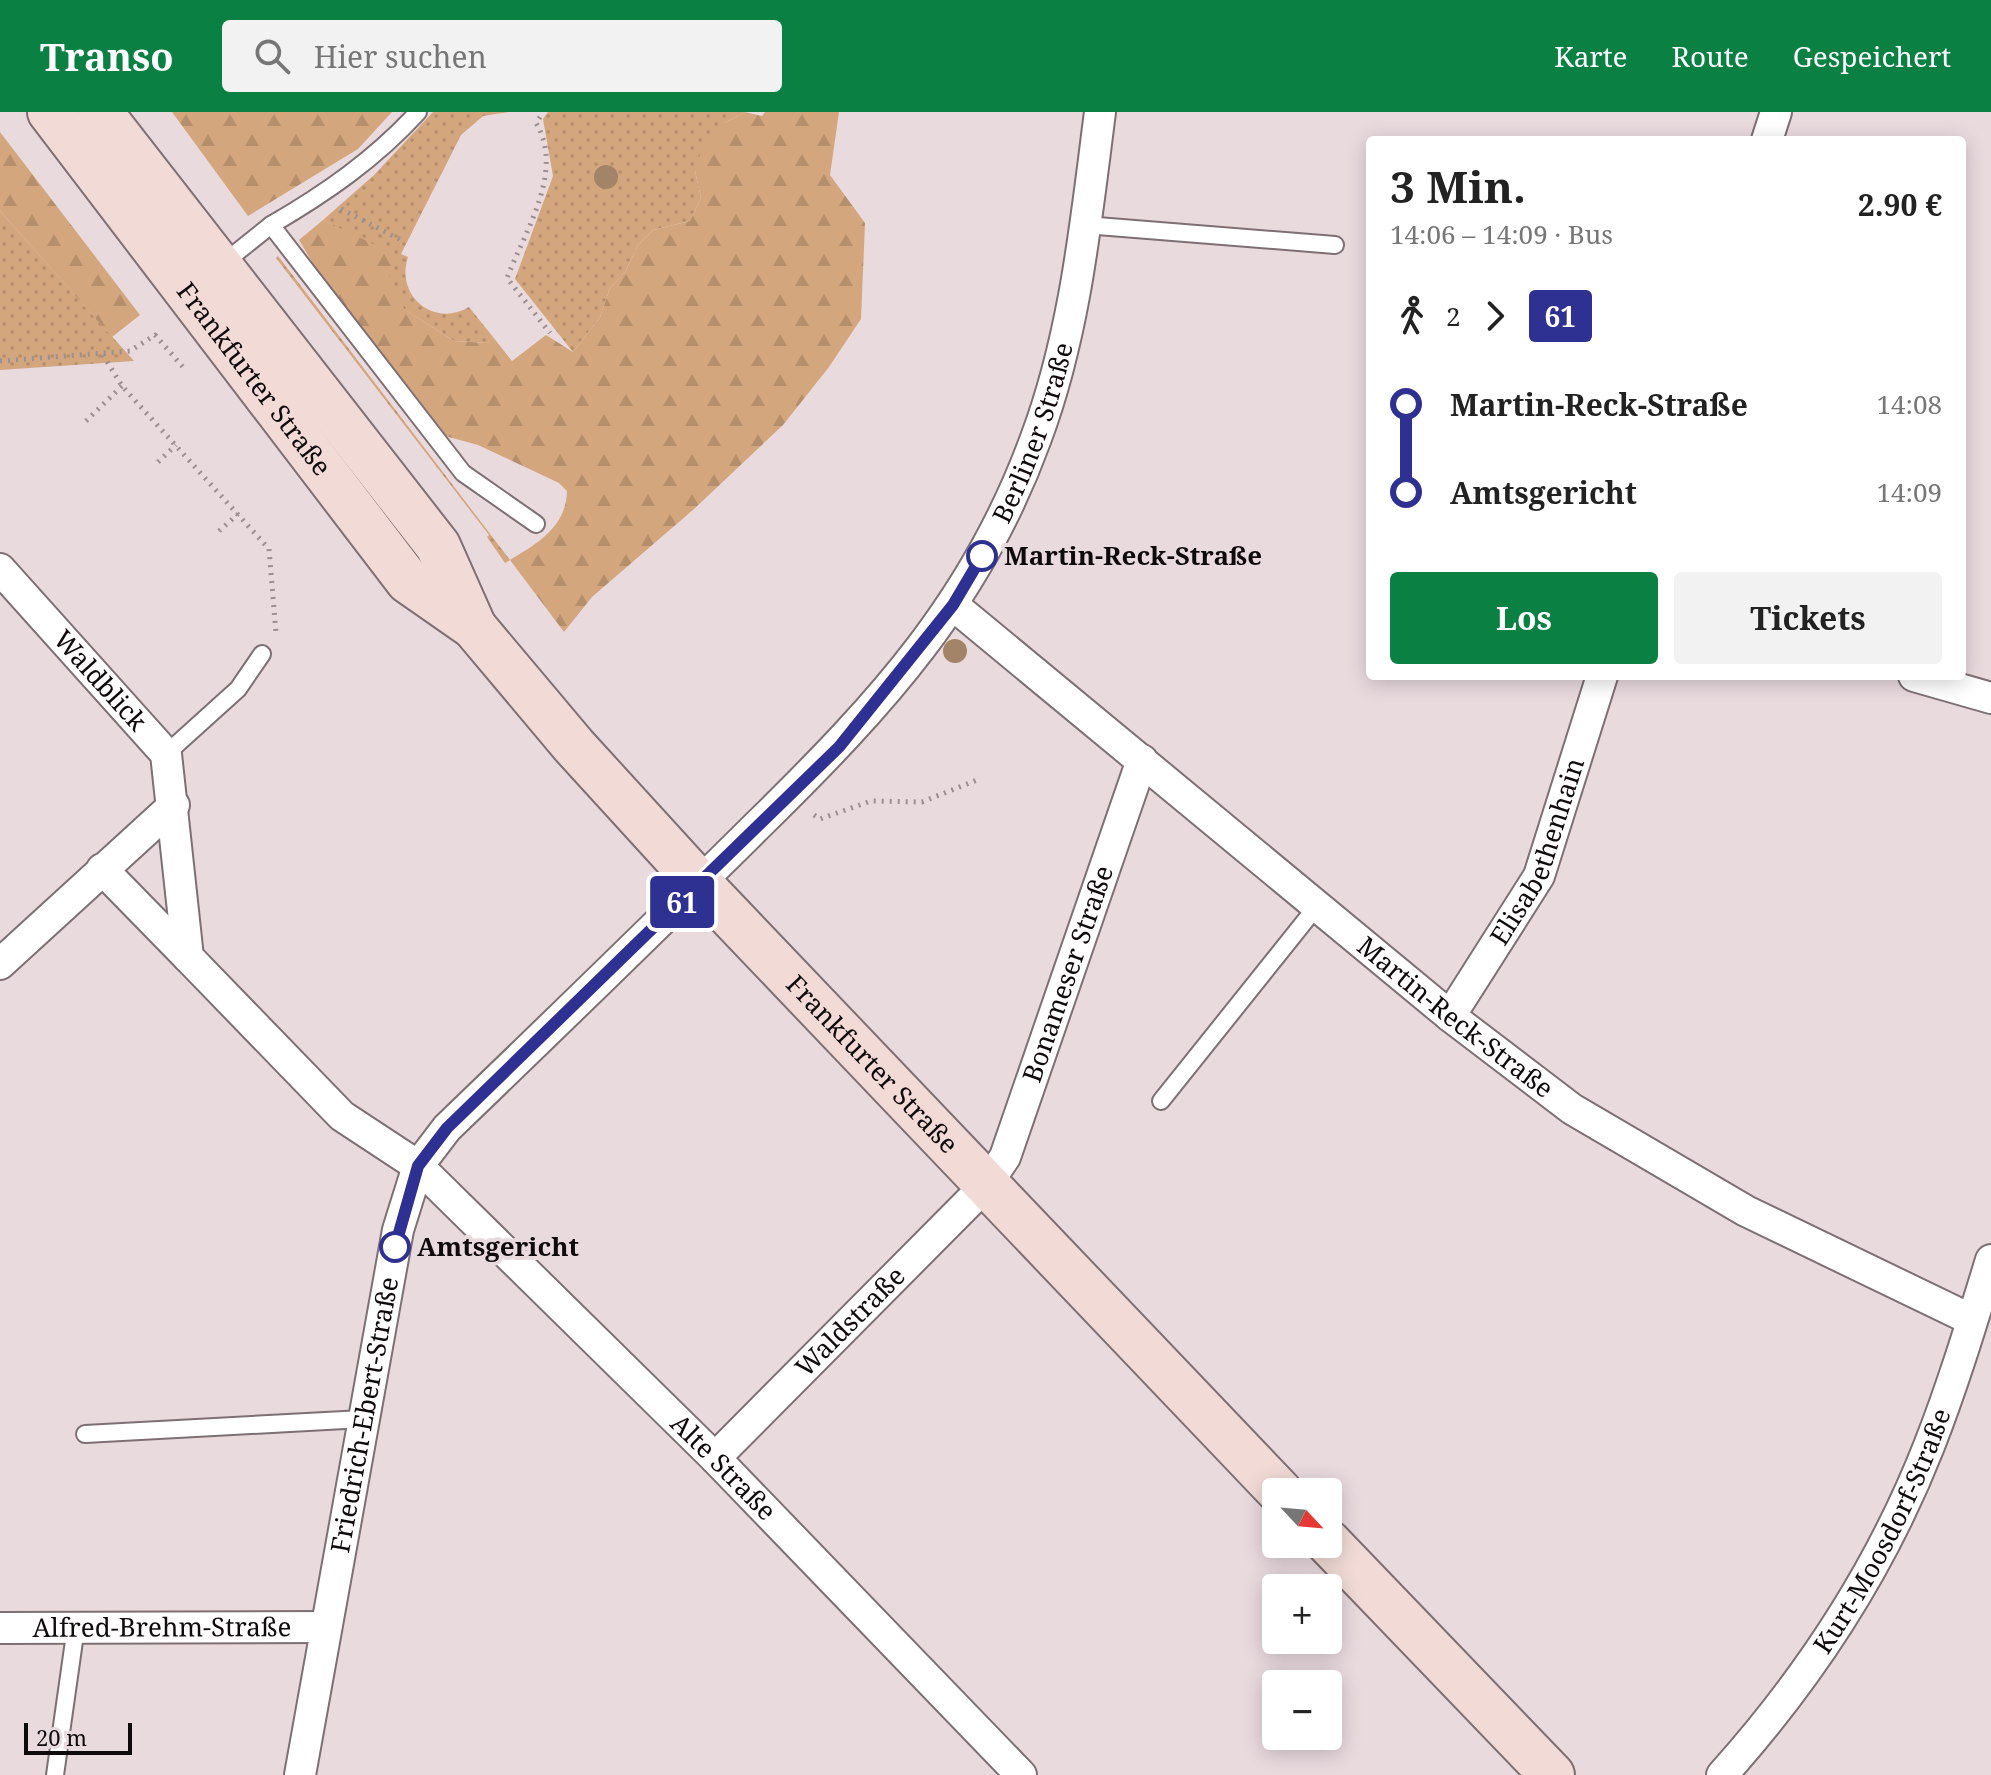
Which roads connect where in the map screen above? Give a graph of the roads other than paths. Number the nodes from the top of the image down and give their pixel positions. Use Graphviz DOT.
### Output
graph roads {
  1 [pos="50,112"];
  2 [pos="100,112"];
  3 [pos="418,112"];
  4 [pos="1100,112"];
  5 [pos="1776,112"];
  6 [pos="1768,136"];
  7 [pos="271,225"];
  8 [pos="1085,225"];
  9 [pos="1335,245"];
  10 [pos="204,278"];
  11 [pos="536,524"];
  12 [pos="0,569"];
  13 [pos="953,605"];
  14 [pos="262,654"];
  15 [pos="1601,680"];
  16 [pos="1928,680"];
  17 [pos="1991,698"];
  18 [pos="166,754"];
  19 [pos="1142,760"];
  20 [pos="174,805"];
  21 [pos="102,869"];
  22 [pos="700,884"];
  23 [pos="1317,906"];
  24 [pos="188,957"];
  25 [pos="0,964"];
  26 [pos="1450,1016"];
  27 [pos="1161,1101"];
  28 [pos="418,1166"];
  29 [pos="986,1185"];
  30 [pos="1991,1260"];
  31 [pos="1972,1320"];
  32 [pos="363,1419"];
  33 [pos="85,1434"];
  34 [pos="715,1458"];
  35 [pos="1267,1478"];
  36 [pos="1342,1557"];
  37 [pos="76,1627"];
  38 [pos="325,1627"];
  39 [pos="0,1628"];
  40 [pos="55,1775"];
  41 [pos="300,1775"];
  42 [pos="1021,1775"];
  43 [pos="1552,1775"];
  44 [pos="1722,1775"];
  1 -- 10 [label="main road, Frankfurter Straße"];
  2 -- 10 [label="main road, Frankfurter Straße"];
  3 -- 7 [label="lane"];
  4 -- 8 [label="street, Berliner Straße"];
  5 -- 6 [label="street"];
  7 -- 10 [label="lane"];
  7 -- 11 [label="lane"];
  8 -- 9 [label="lane"];
  8 -- 13 [label="street, Berliner Straße"];
  10 -- 22 [label="main road, Frankfurter Straße"];
  12 -- 18 [label="street, Waldblick"];
  13 -- 19 [label="street, Martin-Reck-Straße"];
  13 -- 22 [label="street, Berliner Straße"];
  14 -- 18 [label="lane"];
  15 -- 26 [label="street, Elisabethenhain"];
  16 -- 17 [label="street"];
  18 -- 20 [label="street, Waldblick"];
  19 -- 23 [label="street, Martin-Reck-Straße"];
  19 -- 29 [label="street, Bonameser Straße"];
  20 -- 21 [label="street"];
  20 -- 24 [label="street, Waldblick"];
  21 -- 24 [label="street, Alte Straße"];
  21 -- 25 [label="street"];
  22 -- 28 [label="street, Friedrich-Ebert-Straße"];
  22 -- 29 [label="main road, Frankfurter Straße"];
  23 -- 26 [label="street, Martin-Reck-Straße"];
  23 -- 27 [label="lane"];
  24 -- 28 [label="street, Alte Straße"];
  26 -- 31 [label="street, Martin-Reck-Straße"];
  28 -- 32 [label="street, Friedrich-Ebert-Straße"];
  28 -- 34 [label="street, Alte Straße"];
  29 -- 34 [label="street, Waldstraße"];
  29 -- 35 [label="main road, Frankfurter Straße"];
  30 -- 31 [label="street, Kurt-Moosdorf-Straße"];
  31 -- 44 [label="street, Kurt-Moosdorf-Straße"];
  32 -- 33 [label="lane"];
  32 -- 38 [label="street, Friedrich-Ebert-Straße"];
  34 -- 42 [label="street, Alte Straße"];
  36 -- 43 [label="main road"];
  37 -- 38 [label="street, Alfred-Brehm-Straße"];
  37 -- 39 [label="street, Alfred-Brehm-Straße"];
  37 -- 40 [label="lane"];
  38 -- 41 [label="street, Friedrich-Ebert-Straße"];
}
